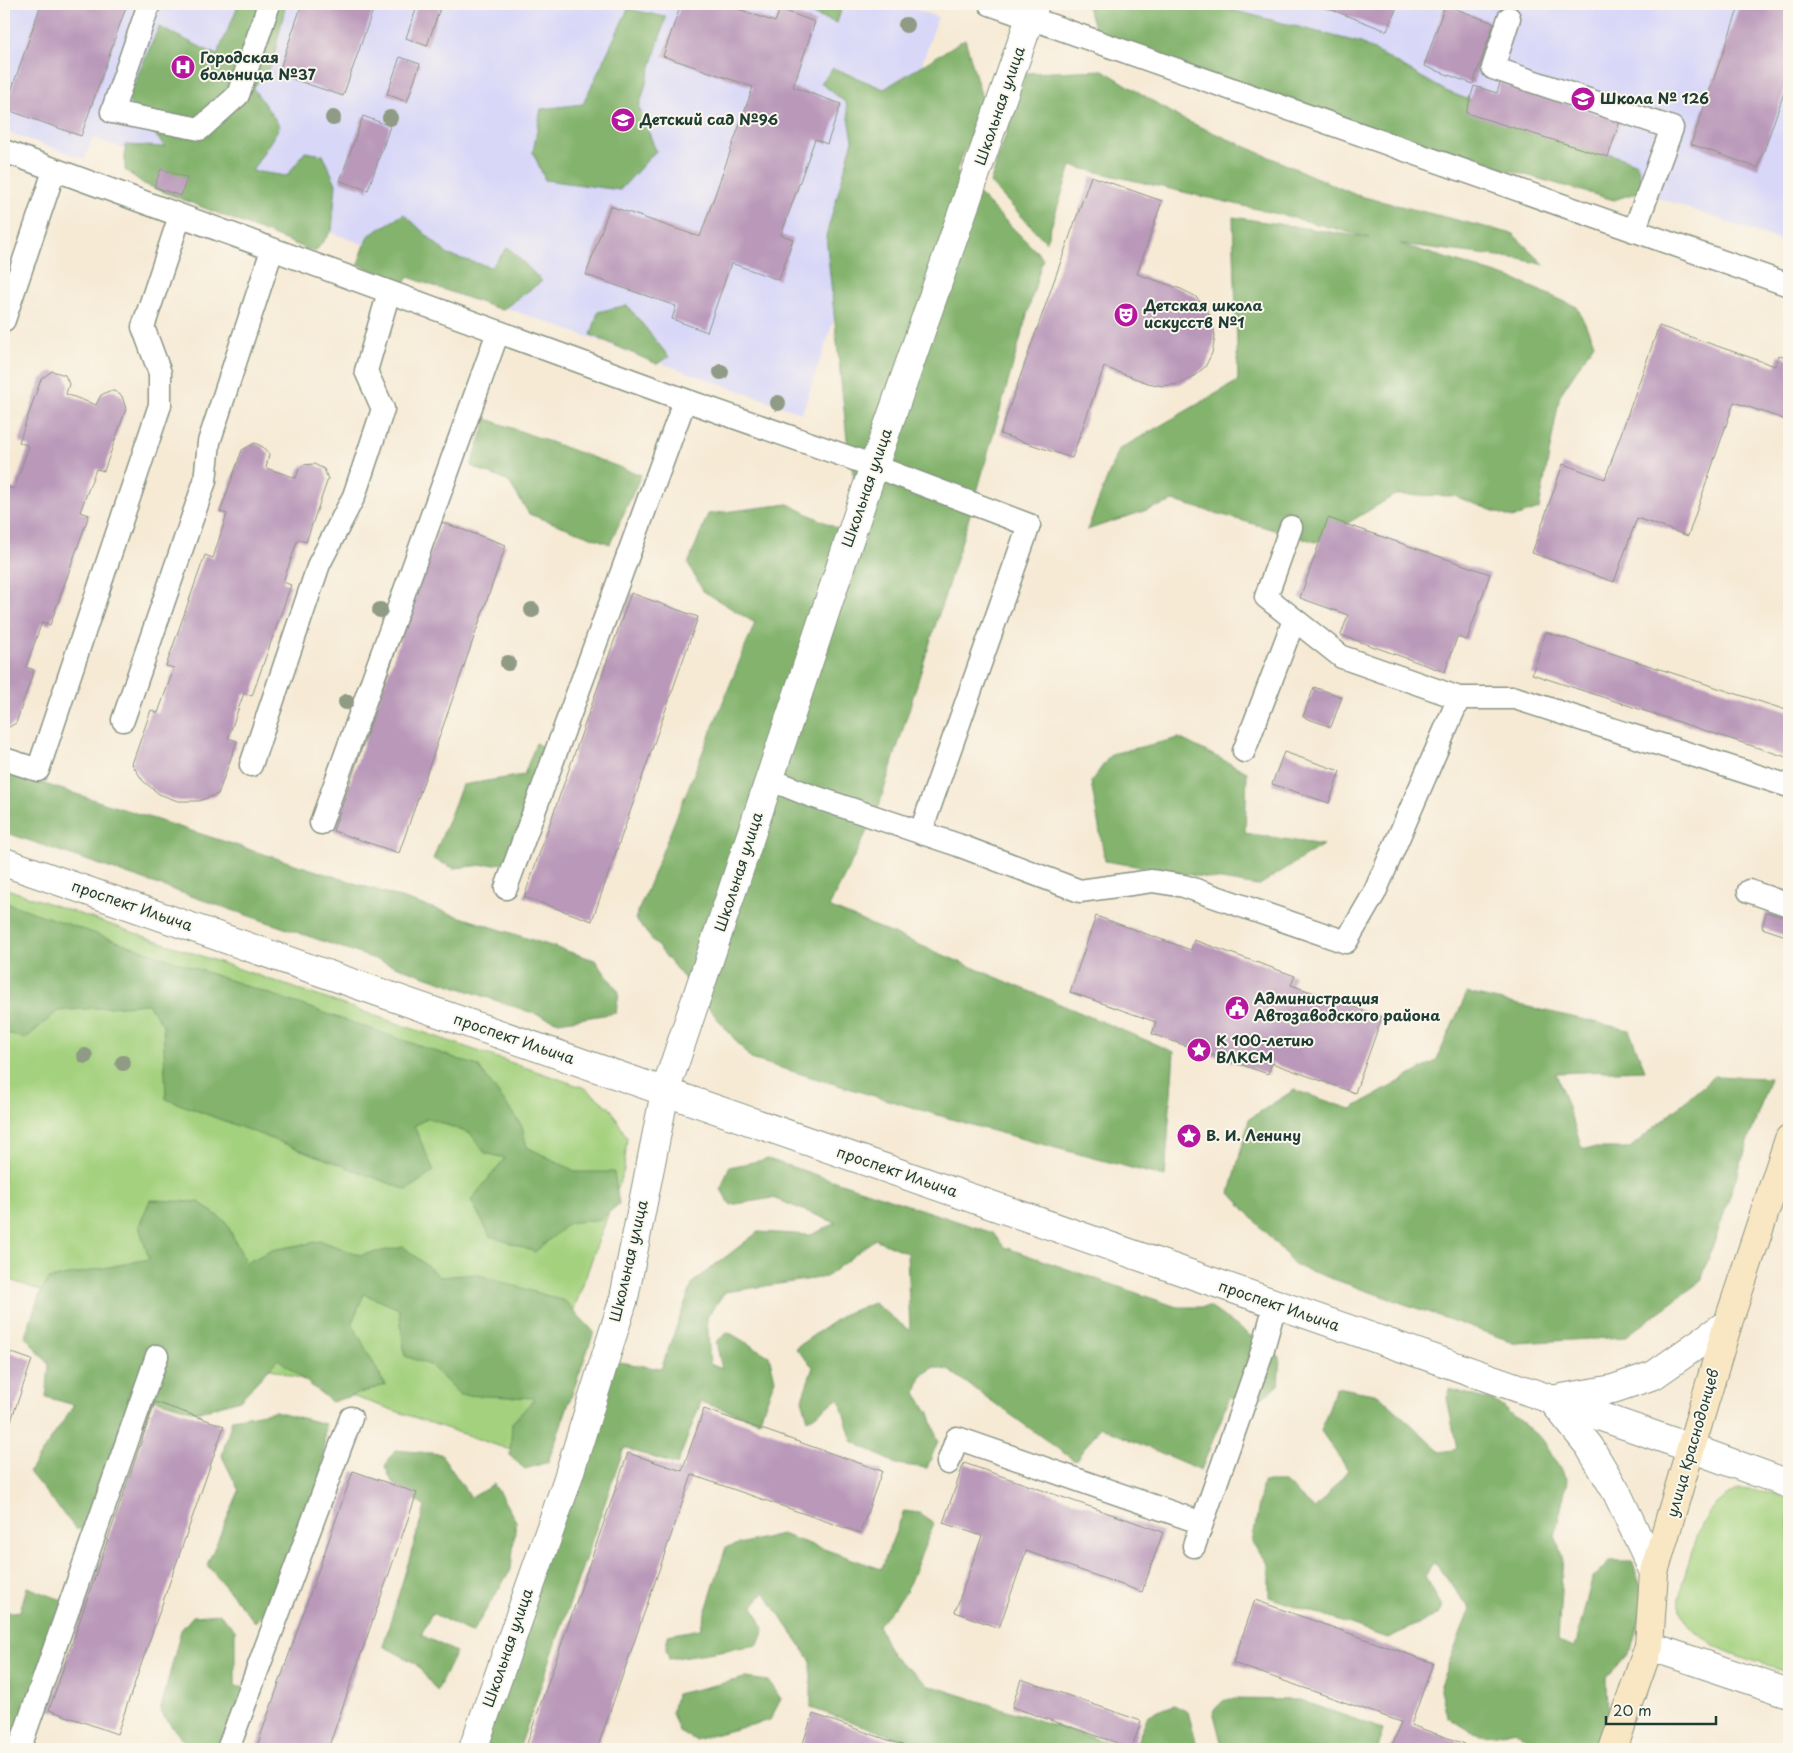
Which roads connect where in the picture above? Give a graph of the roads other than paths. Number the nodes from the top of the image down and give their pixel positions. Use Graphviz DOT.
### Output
graph roads {
  1 [pos="148,4"];
  2 [pos="269,4"];
  3 [pos="990,4"];
  4 [pos="1033,11"];
  5 [pos="1509,18"];
  6 [pos="4,151"];
  7 [pos="54,171"];
  8 [pos="180,216"];
  9 [pos="1634,231"];
  10 [pos="272,250"];
  11 [pos="1789,285"];
  12 [pos="389,292"];
  13 [pos="4,320"];
  14 [pos="498,332"];
  15 [pos="685,400"];
  16 [pos="874,466"];
  17 [pos="1291,527"];
  18 [pos="1294,620"];
  19 [pos="1458,698"];
  20 [pos="122,720"];
  21 [pos="1244,751"];
  22 [pos="4,759"];
  23 [pos="251,765"];
  24 [pos="769,779"];
  25 [pos="1789,786"];
  26 [pos="321,823"];
  27 [pos="921,831"];
  28 [pos="4,862"];
  29 [pos="506,888"];
  30 [pos="1749,890"];
  31 [pos="1789,905"];
  32 [pos="665,1092"];
  33 [pos="1789,1139"];
  34 [pos="1275,1305"];
  35 [pos="1728,1323"];
  36 [pos="158,1356"];
  37 [pos="1552,1400"];
  38 [pos="351,1418"];
  39 [pos="1691,1448"];
  40 [pos="948,1463"];
  41 [pos="1789,1484"];
  42 [pos="1202,1523"];
  43 [pos="1194,1546"];
  44 [pos="1654,1572"];
  45 [pos="1649,1646"];
  46 [pos="1789,1693"];
  47 [pos="20,1744"];
  48 [pos="228,1749"];
  49 [pos="473,1749"];
  50 [pos="1612,1749"];
  1 -- 2 [label="lane"];
  3 -- 4 [label="lane"];
  4 -- 9 [label="lane"];
  4 -- 16 [label="street, Школьная улица"];
  5 -- 9 [label="lane"];
  6 -- 7 [label="lane"];
  7 -- 8 [label="lane"];
  7 -- 13 [label="lane"];
  8 -- 10 [label="lane"];
  8 -- 22 [label="lane"];
  9 -- 11 [label="lane"];
  10 -- 12 [label="lane"];
  10 -- 20 [label="lane"];
  12 -- 14 [label="lane"];
  12 -- 23 [label="lane"];
  14 -- 15 [label="lane"];
  14 -- 26 [label="lane"];
  15 -- 16 [label="lane"];
  15 -- 29 [label="lane"];
  16 -- 24 [label="street, Школьная улица"];
  16 -- 27 [label="lane"];
  17 -- 18 [label="lane"];
  18 -- 19 [label="lane"];
  18 -- 21 [label="lane"];
  19 -- 25 [label="lane"];
  19 -- 27 [label="lane"];
  24 -- 27 [label="lane"];
  24 -- 32 [label="street, Школьная улица"];
  28 -- 32 [label="street, проспект Ильича"];
  30 -- 31 [label="lane"];
  32 -- 34 [label="street, проспект Ильича"];
  32 -- 49 [label="street, Школьная улица"];
  33 -- 35 [label="main road, улица Краснодонцев"];
  34 -- 37 [label="street, проспект Ильича"];
  34 -- 42 [label="lane"];
  35 -- 37 [label="street"];
  35 -- 39 [label="main road, улица Краснодонцев"];
  36 -- 47 [label="lane"];
  37 -- 39 [label="street, проспект Ильича"];
  37 -- 44 [label="street"];
  38 -- 48 [label="lane"];
  39 -- 41 [label="street, проспект Ильича"];
  39 -- 44 [label="main road, улица Краснодонцев"];
  40 -- 42 [label="lane"];
  42 -- 43 [label="lane"];
  44 -- 45 [label="main road, улица Краснодонцев"];
  45 -- 46 [label="street"];
  45 -- 50 [label="main road, улица Краснодонцев"];
}
